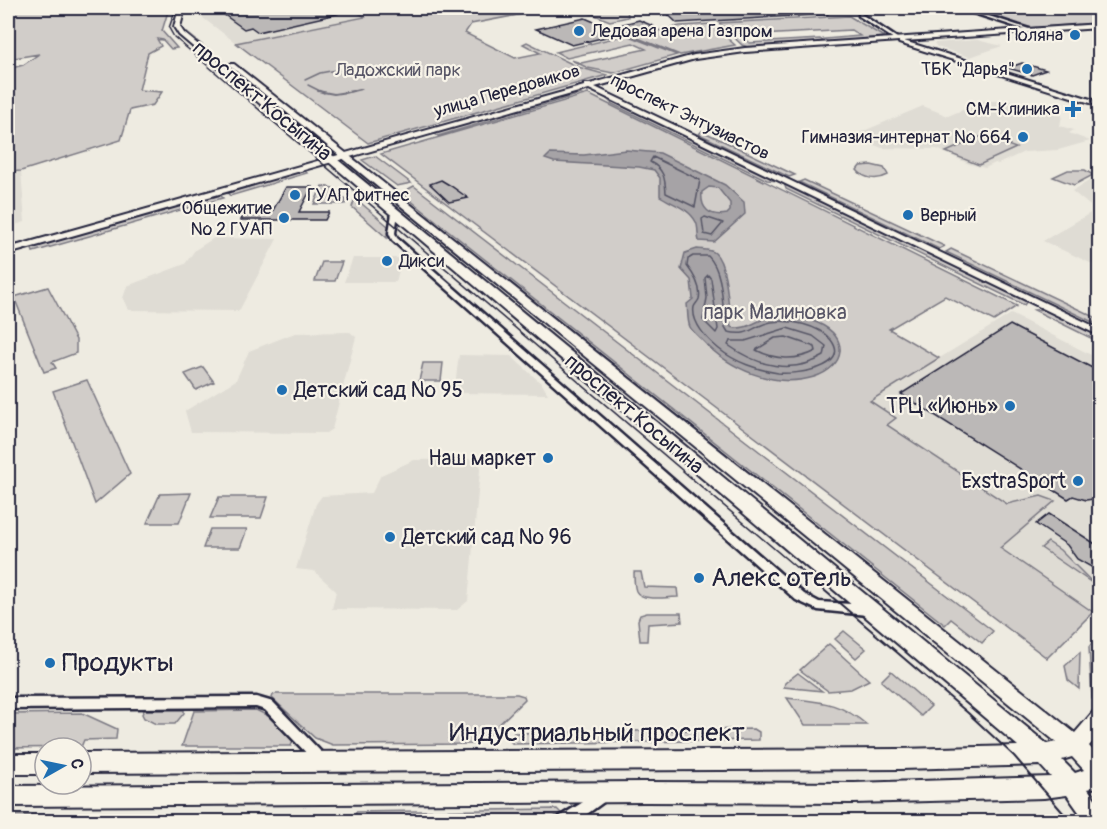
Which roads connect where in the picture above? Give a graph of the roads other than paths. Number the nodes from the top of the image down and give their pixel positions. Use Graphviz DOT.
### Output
graph roads {
  1 [pos="182,8"];
  2 [pos="188,8"];
  3 [pos="962,8"];
  4 [pos="860,15"];
  5 [pos="1100,25"];
  6 [pos="1027,29"];
  7 [pos="896,40"];
  8 [pos="588,85"];
  9 [pos="1100,103"];
  10 [pos="335,155"];
  11 [pos="395,213"];
  12 [pos="8,248"];
  13 [pos="1100,328"];
  14 [pos="1100,333"];
  15 [pos="867,610"];
  16 [pos="8,704"];
  17 [pos="1100,719"];
  18 [pos="1076,746"];
  19 [pos="1044,755"];
  20 [pos="322,761"];
  21 [pos="93,763"];
  22 [pos="8,764"];
  23 [pos="33,764"];
  24 [pos="1100,775"];
  25 [pos="1072,784"];
  26 [pos="609,792"];
  27 [pos="8,796"];
  28 [pos="564,822"];
  29 [pos="1100,822"];
  1 -- 10 [label="main road, проспект Косыгина"];
  2 -- 10 [label="main road, проспект Косыгина"];
  3 -- 6 [label="street"];
  4 -- 7 [label="street"];
  5 -- 6 [label="street, улица Передовиков"];
  5 -- 7 [label="street, улица Передовиков"];
  6 -- 7 [label="street, улица Передовиков"];
  7 -- 8 [label="street, улица Передовиков"];
  7 -- 9 [label="street"];
  8 -- 10 [label="street, улица Передовиков"];
  8 -- 13 [label="street, проспект Энтузиастов"];
  8 -- 14 [label="street, проспект Энтузиастов"];
  10 -- 11 [label="main road, проспект Косыгина"];
  10 -- 12 [label="street, улица Передовиков"];
  10 -- 18 [label="main road, проспект Косыгина"];
  11 -- 15 [label="main road, проспект Косыгина"];
  11 -- 15 [label="street"];
  15 -- 19 [label="main road, проспект Косыгина"];
  16 -- 20 [label="street"];
  17 -- 18 [label="main road"];
  18 -- 19 [label="main road, Индустриальный проспект"];
  18 -- 24 [label="main road, проспект Косыгина"];
  19 -- 20 [label="main road, Индустриальный проспект"];
  19 -- 25 [label="main road, проспект Косыгина"];
  20 -- 21 [label="main road, Индустриальный проспект"];
  22 -- 23 [label="main road"];
  24 -- 25 [label="main road"];
  25 -- 26 [label="main road"];
  25 -- 29 [label="main road, проспект Косыгина"];
  26 -- 27 [label="main road"];
  26 -- 28 [label="street"];
}
